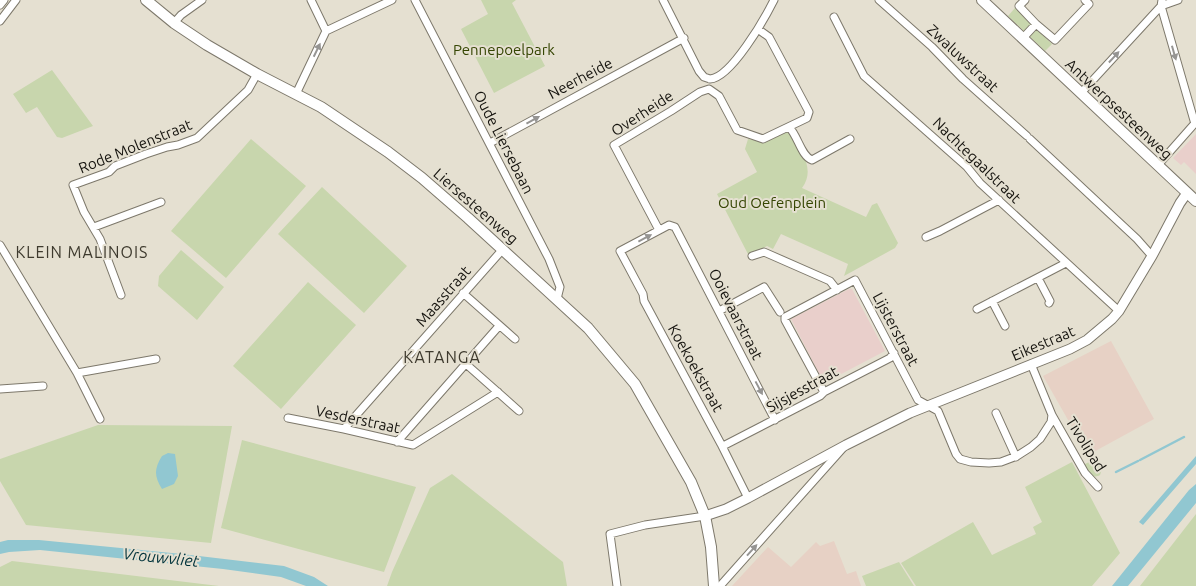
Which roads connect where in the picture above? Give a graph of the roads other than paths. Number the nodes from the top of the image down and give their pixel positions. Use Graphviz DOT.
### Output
graph roads {
  1 [pos="4,0"];
  2 [pos="16,0"];
  3 [pos="146,0"];
  4 [pos="202,0"];
  5 [pos="311,0"];
  6 [pos="392,0"];
  7 [pos="415,0"];
  8 [pos="663,0"];
  9 [pos="774,0"];
  10 [pos="879,0"];
  11 [pos="982,0"];
  12 [pos="1025,0"];
  13 [pos="1085,0"];
  14 [pos="1178,0"];
  15 [pos="1159,3"];
  16 [pos="0,5"];
  17 [pos="834,17"];
  18 [pos="0,21"];
  19 [pos="174,23"];
  20 [pos="1036,24"];
  21 [pos="759,30"];
  22 [pos="326,32"];
  23 [pos="684,38"];
  24 [pos="1022,39"];
  25 [pos="258,74"];
  26 [pos="710,79"];
  27 [pos="712,90"];
  28 [pos="1080,93"];
  29 [pos="296,94"];
  30 [pos="1195,123"];
  31 [pos="789,127"];
  32 [pos="850,139"];
  33 [pos="490,143"];
  34 [pos="1158,165"];
  35 [pos="1188,193"];
  36 [pos="999,200"];
  37 [pos="161,202"];
  38 [pos="1196,202"];
  39 [pos="94,227"];
  40 [pos="659,230"];
  41 [pos="926,236"];
  42 [pos="0,245"];
  43 [pos="503,249"];
  44 [pos="752,256"];
  45 [pos="1152,256"];
  46 [pos="1066,263"];
  47 [pos="1038,278"];
  48 [pos="837,290"];
  49 [pos="121,294"];
  50 [pos="463,294"];
  51 [pos="557,299"];
  52 [pos="992,301"];
  53 [pos="1050,303"];
  54 [pos="978,308"];
  55 [pos="719,310"];
  56 [pos="1119,311"];
  57 [pos="782,315"];
  58 [pos="499,326"];
  59 [pos="1005,326"];
  60 [pos="515,339"];
  61 [pos="894,353"];
  62 [pos="156,359"];
  63 [pos="466,364"];
  64 [pos="1031,364"];
  65 [pos="77,373"];
  66 [pos="42,386"];
  67 [pos="0,389"];
  68 [pos="498,392"];
  69 [pos="824,392"];
  70 [pos="927,406"];
  71 [pos="519,411"];
  72 [pos="996,414"];
  73 [pos="1052,415"];
  74 [pos="288,418"];
  75 [pos="100,420"];
  76 [pos="775,420"];
  77 [pos="344,429"];
  78 [pos="397,442"];
  79 [pos="846,445"];
  80 [pos="723,446"];
  81 [pos="1016,457"];
  82 [pos="1098,487"];
  83 [pos="748,498"];
  84 [pos="705,516"];
  85 [pos="617,586"];
  86 [pos="714,586"];
  87 [pos="720,586"];
  1 -- 16 [label="street"];
  2 -- 18 [label="street"];
  3 -- 19 [label="main road, Liersesteenweg"];
  4 -- 19 [label="street"];
  5 -- 22 [label="street"];
  6 -- 22 [label="street"];
  7 -- 33 [label="street, Oude Liersebaan"];
  8 -- 23 [label="street"];
  9 -- 21 [label="street"];
  10 -- 45 [label="street, Zwaluwstraat"];
  11 -- 24 [label="main road, Antwerpsesteenweg"];
  12 -- 20 [label="street"];
  13 -- 20 [label="street"];
  14 -- 15 [label="street"];
  28 -- 15 [label="street, one-way"];
  15 -- 30 [label="street, one-way"];
  17 -- 36 [label="street, Nachtegaalstraat"];
  19 -- 25 [label="main road, Liersesteenweg"];
  20 -- 24 [label="street"];
  21 -- 26 [label="street"];
  21 -- 31 [label="street"];
  29 -- 22 [label="street, one-way"];
  23 -- 26 [label="street"];
  33 -- 23 [label="street, Neerheide, one-way"];
  24 -- 28 [label="main road, Antwerpsesteenweg"];
  25 -- 29 [label="main road, Liersesteenweg"];
  25 -- 39 [label="street, Rode Molenstraat"];
  26 -- 27 [label="street"];
  27 -- 31 [label="street"];
  27 -- 40 [label="street, Overheide"];
  28 -- 34 [label="main road, Antwerpsesteenweg"];
  29 -- 43 [label="main road, Liersesteenweg"];
  30 -- 34 [label="street"];
  31 -- 32 [label="street"];
  33 -- 51 [label="street, Oude Liersebaan"];
  34 -- 35 [label="main road, Antwerpsesteenweg"];
  35 -- 38 [label="main road, Antwerpsesteenweg"];
  35 -- 45 [label="street, Eikestraat"];
  36 -- 41 [label="street"];
  36 -- 46 [label="street, Nachtegaalstraat"];
  37 -- 39 [label="street"];
  39 -- 49 [label="street, Rode Molenstraat"];
  40 -- 55 [label="street, Ooievaarstraat"];
  80 -- 40 [label="street, Koekoekstraat, one-way"];
  42 -- 65 [label="street"];
  43 -- 50 [label="street, Maasstraat"];
  43 -- 51 [label="main road, Liersesteenweg"];
  44 -- 48 [label="street"];
  45 -- 56 [label="street, Eikestraat"];
  46 -- 47 [label="street"];
  46 -- 56 [label="street, Nachtegaalstraat"];
  47 -- 52 [label="street"];
  47 -- 53 [label="street"];
  48 -- 57 [label="street, Lijsterstraat"];
  48 -- 61 [label="street, Lijsterstraat"];
  50 -- 58 [label="street"];
  50 -- 77 [label="street, Maasstraat"];
  51 -- 84 [label="main road, Liersesteenweg"];
  52 -- 54 [label="street"];
  52 -- 59 [label="street"];
  55 -- 57 [label="street"];
  55 -- 76 [label="street, Ooievaarstraat, one-way"];
  56 -- 64 [label="street, Eikestraat"];
  57 -- 69 [label="street"];
  58 -- 60 [label="street"];
  58 -- 63 [label="street"];
  61 -- 69 [label="street, Sijsjesstraat"];
  61 -- 70 [label="street, Lijsterstraat"];
  62 -- 65 [label="street"];
  63 -- 68 [label="street"];
  63 -- 78 [label="street"];
  64 -- 70 [label="street, Eikestraat"];
  64 -- 73 [label="street, Tivolipad"];
  65 -- 75 [label="street"];
  66 -- 67 [label="street"];
  68 -- 71 [label="street"];
  68 -- 78 [label="street, Vesderstraat"];
  69 -- 76 [label="street, Sijsjesstraat"];
  70 -- 79 [label="street, Eikestraat"];
  70 -- 81 [label="street, Lijsterstraat"];
  72 -- 81 [label="street"];
  73 -- 81 [label="street"];
  73 -- 82 [label="street, Tivolipad"];
  74 -- 77 [label="street, Vesderstraat"];
  76 -- 80 [label="street, Sijsjesstraat"];
  77 -- 78 [label="street, Vesderstraat"];
  79 -- 83 [label="street, Eikestraat"];
  87 -- 79 [label="street, Eikestraat, one-way"];
  80 -- 83 [label="street, Koekoekstraat"];
  83 -- 84 [label="street, Eikestraat"];
  84 -- 85 [label="street"];
  84 -- 86 [label="main road, Liersesteenweg"];
}
